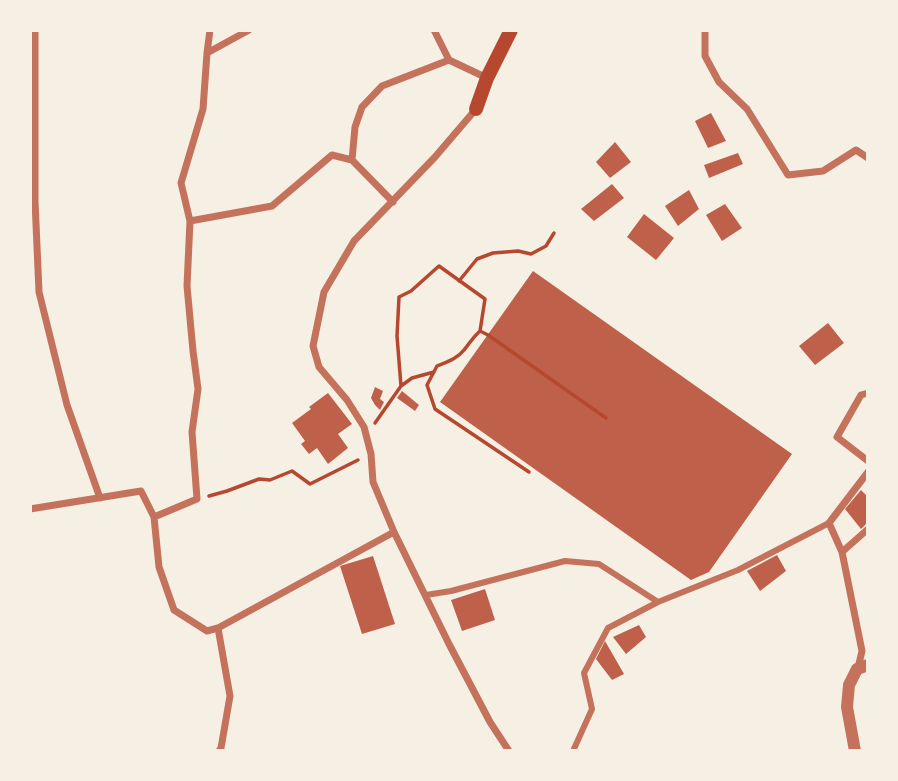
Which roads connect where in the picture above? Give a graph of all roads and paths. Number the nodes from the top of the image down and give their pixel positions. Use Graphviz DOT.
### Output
graph roads {
  1 [pos="35,30"];
  2 [pos="210,30"];
  3 [pos="249,30"];
  4 [pos="435,30"];
  5 [pos="512,30"];
  6 [pos="705,30"];
  7 [pos="207,53"];
  8 [pos="449,60"];
  9 [pos="487,78"];
  10 [pos="476,109"];
  11 [pos="868,158"];
  12 [pos="352,160"];
  13 [pos="393,202"];
  14 [pos="190,221"];
  15 [pos="554,233"];
  16 [pos="459,281"];
  17 [pos="480,331"];
  18 [pos="434,372"];
  19 [pos="401,386"];
  20 [pos="868,393"];
  21 [pos="606,418"];
  22 [pos="364,427"];
  23 [pos="371,454"];
  24 [pos="868,461"];
  25 [pos="529,472"];
  26 [pos="868,472"];
  27 [pos="100,498"];
  28 [pos="197,499"];
  29 [pos="30,509"];
  30 [pos="154,517"];
  31 [pos="829,523"];
  32 [pos="868,529"];
  33 [pos="394,532"];
  34 [pos="842,552"];
  35 [pos="426,595"];
  36 [pos="658,602"];
  37 [pos="218,628"];
  38 [pos="863,667"];
  39 [pos="219,751"];
  40 [pos="509,751"];
  41 [pos="573,751"];
  42 [pos="855,751"];
  1 -- 27 [label="street"];
  2 -- 7 [label="street"];
  3 -- 7 [label="street"];
  4 -- 8 [label="street"];
  5 -- 9 [label="main road"];
  6 -- 11 [label="street"];
  7 -- 14 [label="street"];
  8 -- 9 [label="street"];
  8 -- 12 [label="street"];
  9 -- 10 [label="main road"];
  10 -- 13 [label="street"];
  12 -- 13 [label="street"];
  12 -- 14 [label="street"];
  13 -- 22 [label="street"];
  14 -- 28 [label="street"];
  15 -- 16 [label="path"];
  16 -- 17 [label="path"];
  16 -- 19 [label="path"];
  17 -- 18 [label="path"];
  17 -- 21 [label="path"];
  18 -- 19 [label="path"];
  18 -- 25 [label="path"];
  19 -- 22 [label="path"];
  20 -- 24 [label="street"];
  22 -- 23 [label="street"];
  23 -- 28 [label="path"];
  23 -- 33 [label="street"];
  26 -- 31 [label="street"];
  27 -- 29 [label="street"];
  27 -- 30 [label="street"];
  28 -- 30 [label="street"];
  30 -- 37 [label="street"];
  31 -- 34 [label="street"];
  31 -- 36 [label="street"];
  32 -- 34 [label="street"];
  33 -- 35 [label="street"];
  33 -- 37 [label="street"];
  34 -- 38 [label="street"];
  35 -- 36 [label="street"];
  35 -- 40 [label="street"];
  36 -- 41 [label="street"];
  37 -- 39 [label="street"];
  38 -- 42 [label="street"];
}
